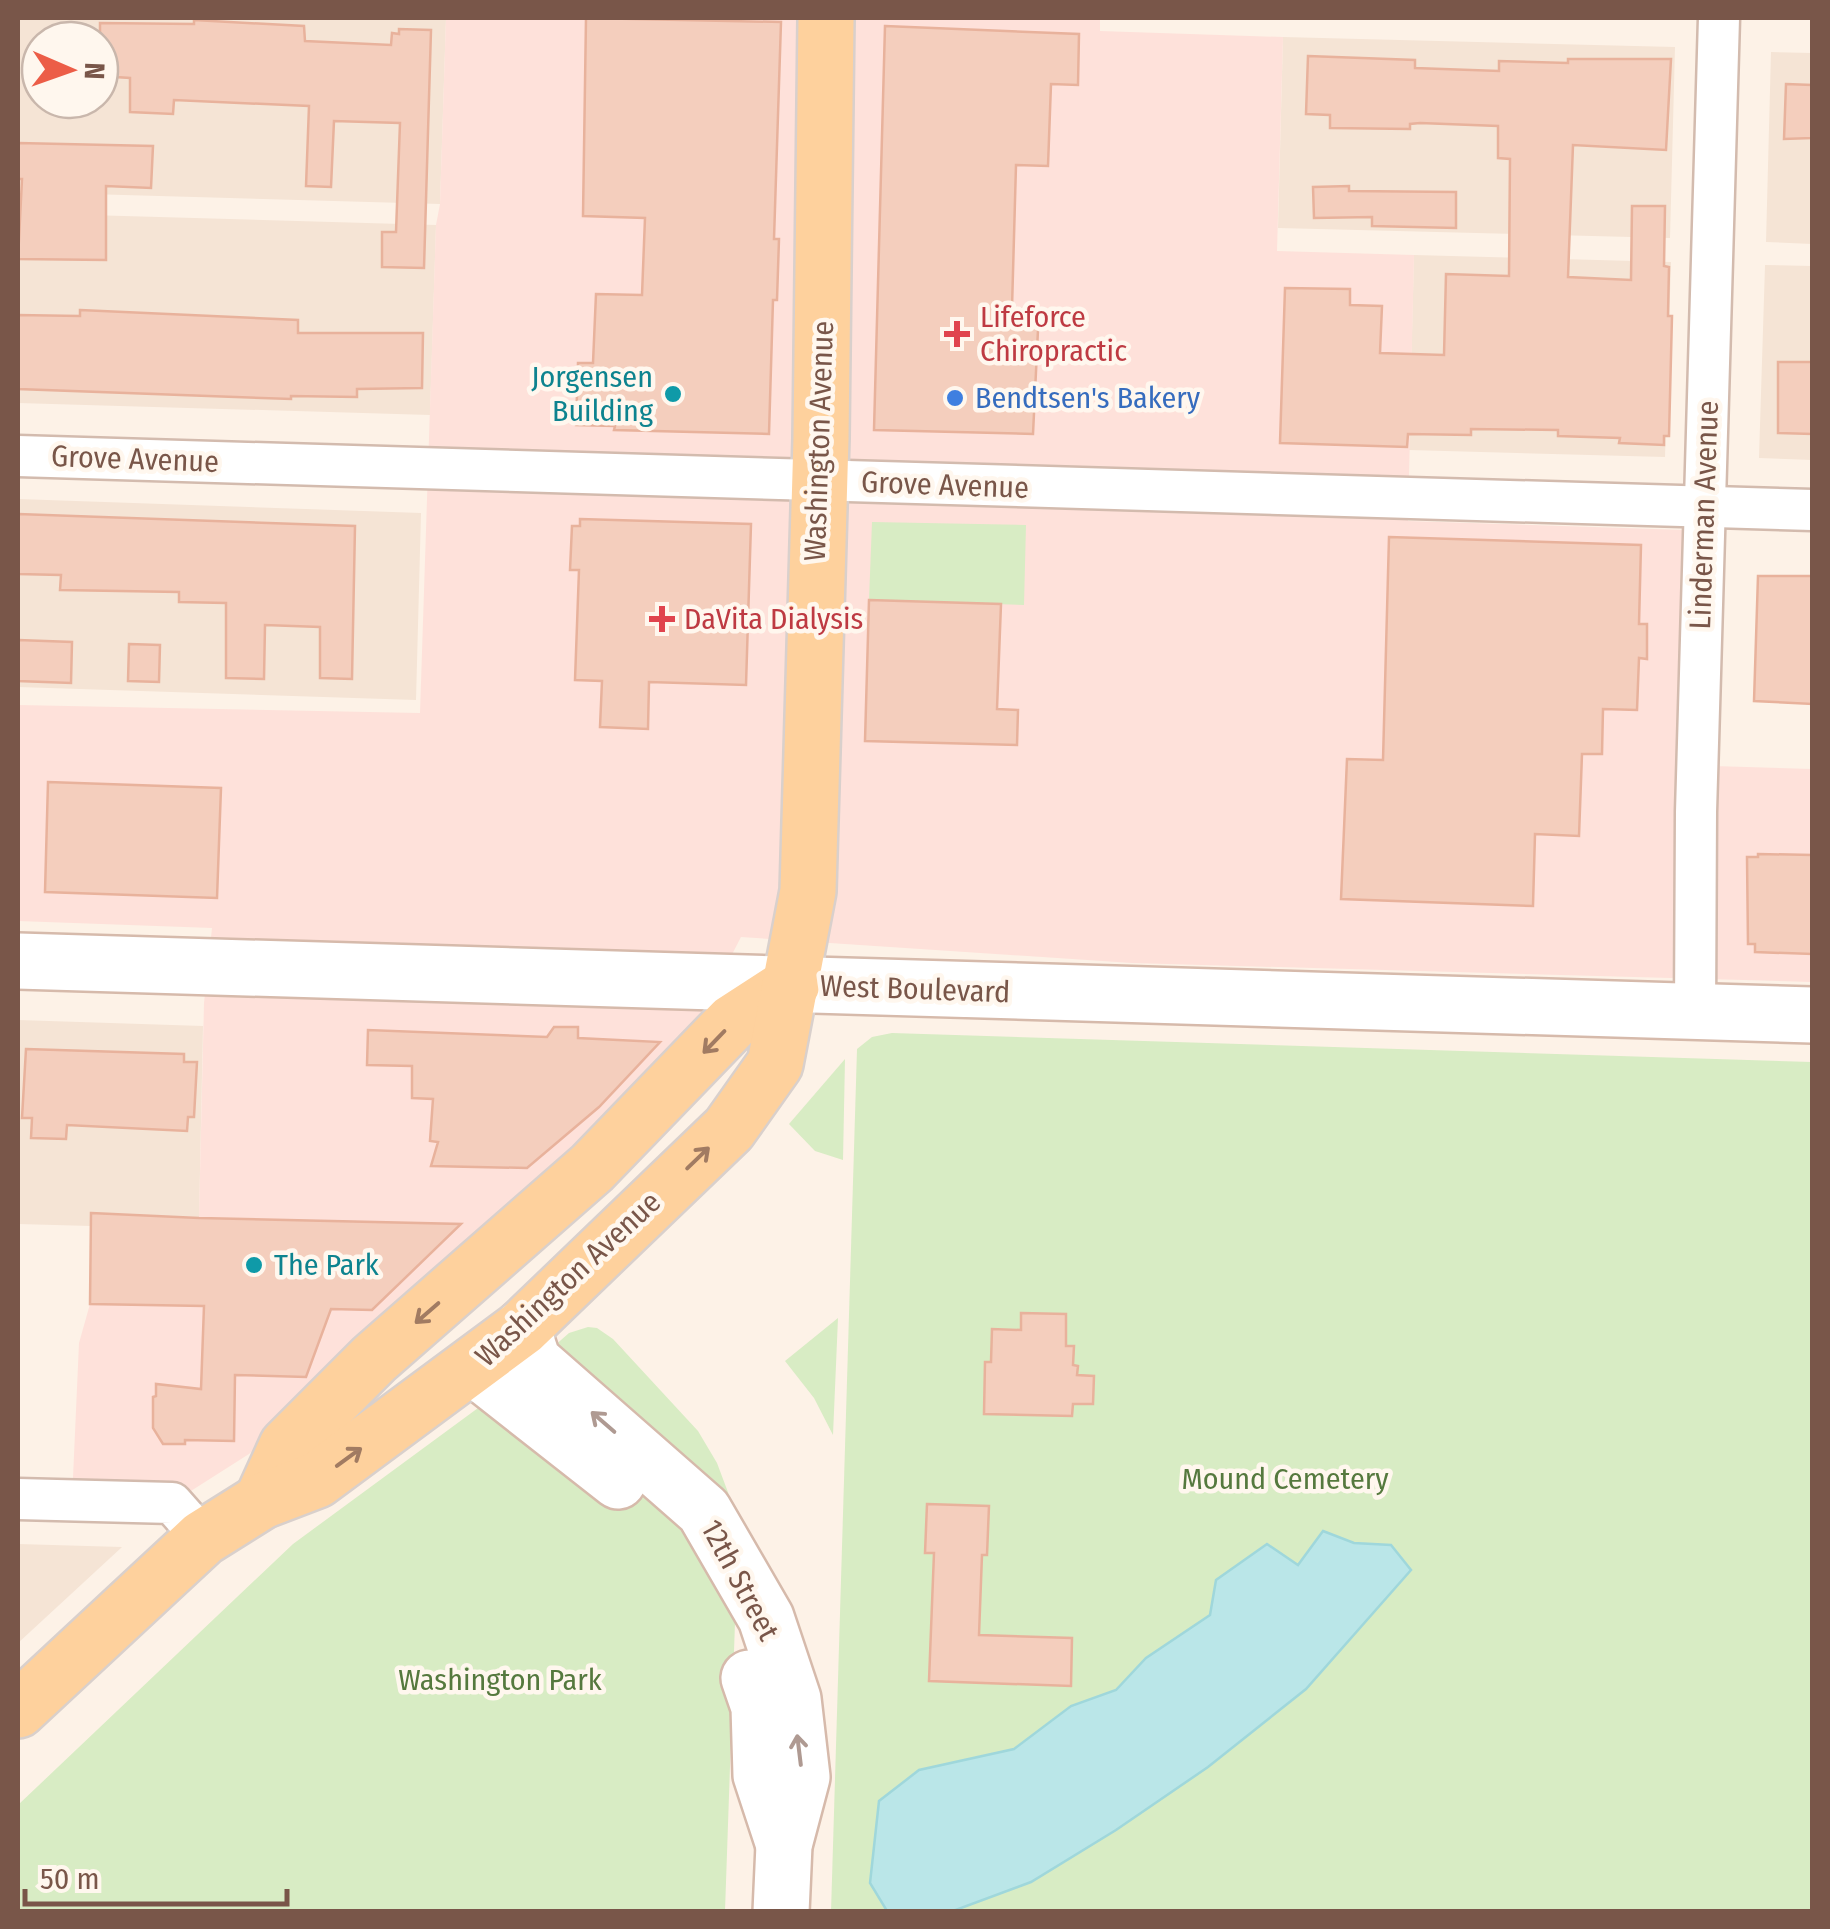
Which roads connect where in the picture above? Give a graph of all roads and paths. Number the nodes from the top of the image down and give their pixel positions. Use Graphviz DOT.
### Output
graph roads {
  1 [pos="826,18"];
  2 [pos="1719,18"];
  3 [pos="18,456"];
  4 [pos="820,481"];
  5 [pos="1705,508"];
  6 [pos="1812,510"];
  7 [pos="18,960"];
  8 [pos="792,984"];
  9 [pos="1694,1012"];
  10 [pos="1812,1016"];
  11 [pos="592,1168"];
  12 [pos="522,1328"];
  13 [pos="473,1367"];
  14 [pos="18,1498"];
  15 [pos="262,1501"];
  16 [pos="203,1538"];
  17 [pos="18,1710"];
  18 [pos="784,1845"];
  19 [pos="782,1912"];
  1 -- 4 [label="main road, Washington Avenue"];
  2 -- 5 [label="street, Linderman Avenue"];
  3 -- 4 [label="street, Grove Avenue"];
  4 -- 5 [label="street, Grove Avenue"];
  4 -- 8 [label="main road, Washington Avenue"];
  5 -- 6 [label="street, Grove Avenue"];
  5 -- 9 [label="street, Linderman Avenue"];
  7 -- 8 [label="street, West Boulevard"];
  8 -- 9 [label="street, West Boulevard"];
  8 -- 11 [label="main road, one-way"];
  12 -- 8 [label="main road, Washington Avenue, one-way"];
  9 -- 10 [label="street, West Boulevard"];
  11 -- 13 [label="main road"];
  11 -- 15 [label="main road, one-way"];
  12 -- 13 [label="main road, Washington Avenue"];
  18 -- 12 [label="street, 12th Street, one-way"];
  15 -- 13 [label="main road, Washington Avenue, one-way"];
  13 -- 18 [label="street, 12th Street"];
  14 -- 16 [label="street"];
  15 -- 16 [label="main road, Washington Avenue"];
  16 -- 17 [label="main road, Washington Avenue"];
  18 -- 19 [label="street, 12th Street"];
}
